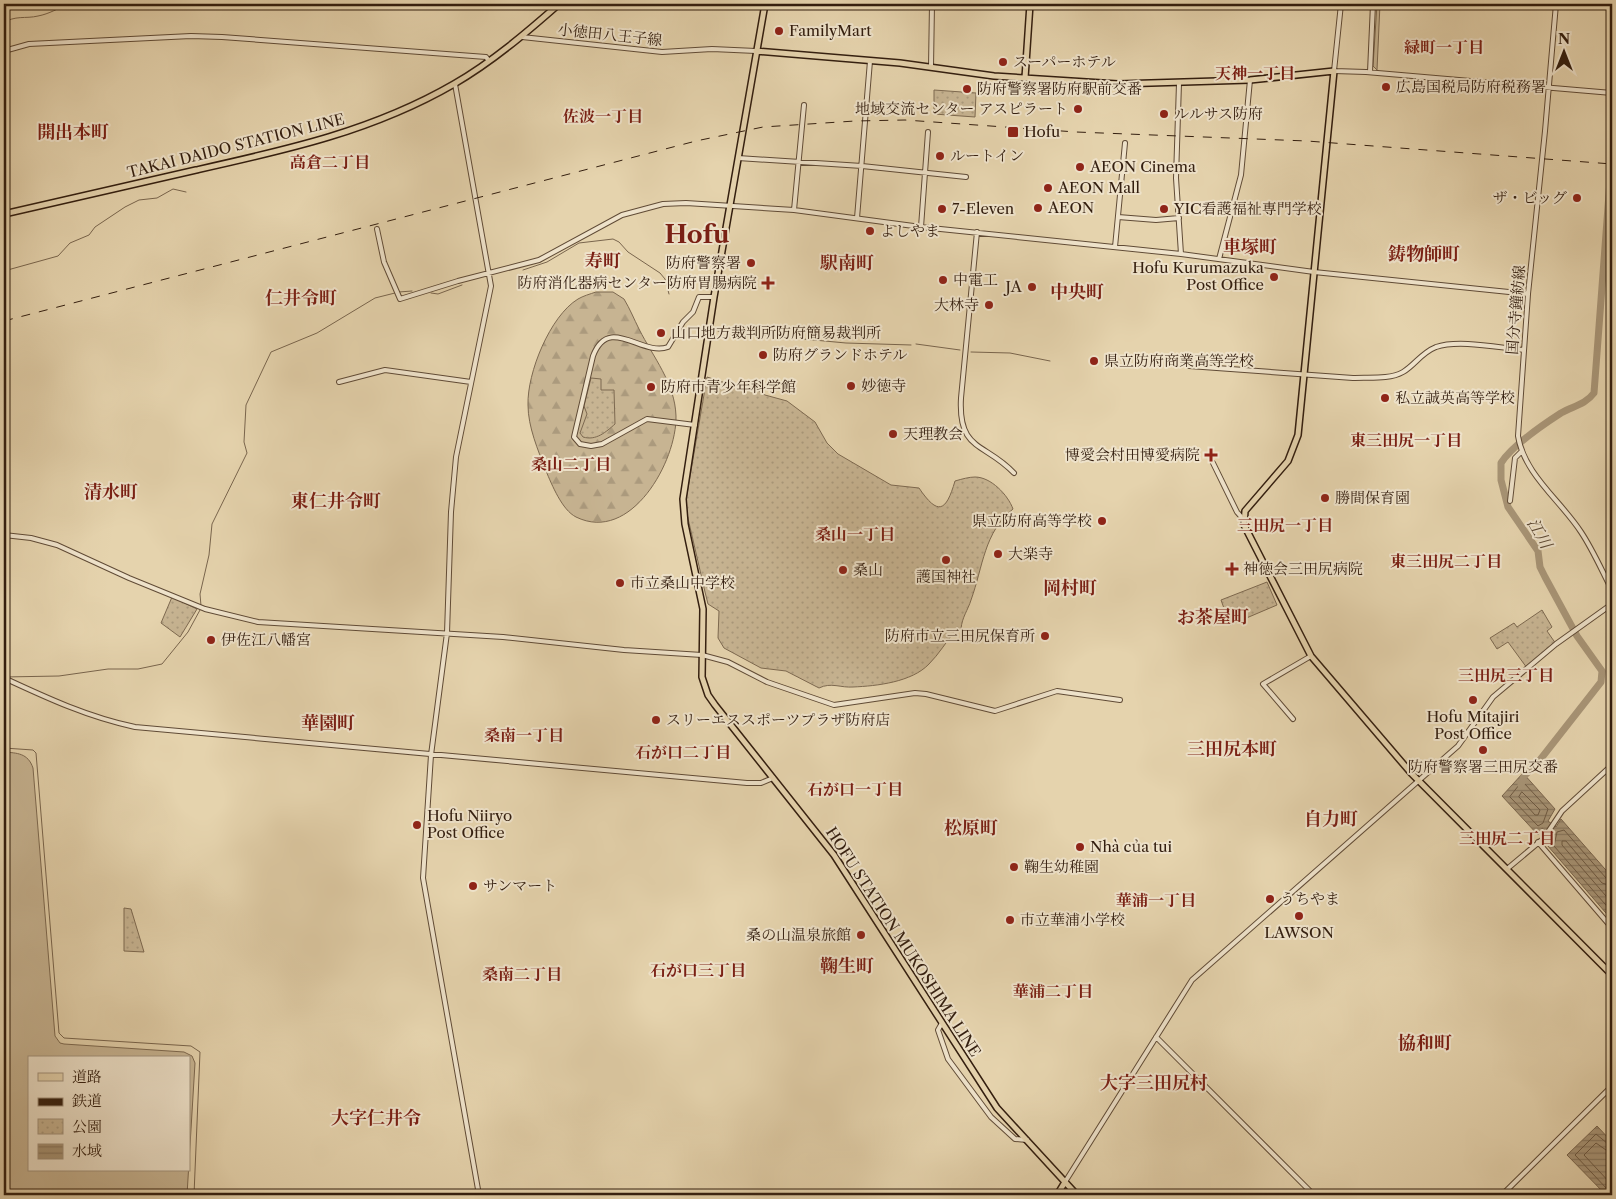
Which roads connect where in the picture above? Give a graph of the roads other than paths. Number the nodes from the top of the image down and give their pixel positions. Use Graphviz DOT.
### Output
graph roads {
  1 [pos="559,4"];
  2 [pos="765,4"];
  3 [pos="932,4"];
  4 [pos="1030,4"];
  5 [pos="1341,4"];
  6 [pos="1373,4"];
  7 [pos="1556,4"];
  8 [pos="522,37"];
  9 [pos="4,51"];
  10 [pos="756,51"];
  11 [pos="489,61"];
  12 [pos="870,61"];
  13 [pos="931,67"];
  14 [pos="1334,71"];
  15 [pos="1370,72"];
  16 [pos="1025,78"];
  17 [pos="1250,80"];
  18 [pos="1179,83"];
  19 [pos="456,84"];
  20 [pos="1547,88"];
  21 [pos="1612,93"];
  22 [pos="804,105"];
  23 [pos="928,132"];
  24 [pos="1125,143"];
  25 [pos="738,158"];
  26 [pos="798,162"];
  27 [pos="862,166"];
  28 [pos="926,173"];
  29 [pos="966,177"];
  30 [pos="731,205"];
  31 [pos="794,210"];
  32 [pos="4,214"];
  33 [pos="1118,216"];
  34 [pos="858,218"];
  35 [pos="1179,218"];
  36 [pos="922,228"];
  37 [pos="377,229"];
  38 [pos="977,232"];
  39 [pos="1115,247"];
  40 [pos="1181,254"];
  41 [pos="1219,259"];
  42 [pos="1314,272"];
  43 [pos="490,273"];
  44 [pos="1528,294"];
  45 [pos="714,297"];
  46 [pos="1524,350"];
  47 [pos="1189,366"];
  48 [pos="1305,375"];
  49 [pos="339,382"];
  50 [pos="471,382"];
  51 [pos="695,425"];
  52 [pos="1521,452"];
  53 [pos="1213,463"];
  54 [pos="1014,473"];
  55 [pos="1510,501"];
  56 [pos="1244,520"];
  57 [pos="4,535"];
  58 [pos="1612,590"];
  59 [pos="1612,604"];
  60 [pos="447,633"];
  61 [pos="702,655"];
  62 [pos="1311,656"];
  63 [pos="4,678"];
  64 [pos="1120,700"];
  65 [pos="1293,719"];
  66 [pos="431,756"];
  67 [pos="1612,765"];
  68 [pos="773,778"];
  69 [pos="1419,780"];
  70 [pos="1538,842"];
  71 [pos="1507,869"];
  72 [pos="1612,928"];
  73 [pos="1612,975"];
  74 [pos="942,1023"];
  75 [pos="1156,1037"];
  76 [pos="1612,1086"];
  77 [pos="1027,1140"];
  78 [pos="1065,1182"];
  79 [pos="479,1195"];
  80 [pos="1057,1195"];
  81 [pos="1077,1195"];
  82 [pos="1314,1195"];
  83 [pos="1502,1195"];
  1 -- 8 [label="main road, TAKAI DAIDO STATION LINE"];
  2 -- 10 [label="main road, HOFU STATION MUKOSHIMA LINE"];
  3 -- 13 [label="street"];
  4 -- 16 [label="main road"];
  5 -- 14 [label="street"];
  6 -- 15 [label="street"];
  7 -- 20 [label="street, 国分寺鐘紡線"];
  8 -- 10 [label="street, 小徳田八王子線"];
  8 -- 11 [label="main road, TAKAI DAIDO STATION LINE"];
  9 -- 11 [label="street"];
  10 -- 12 [label="main road"];
  10 -- 25 [label="main road, HOFU STATION MUKOSHIMA LINE"];
  11 -- 19 [label="main road, TAKAI DAIDO STATION LINE"];
  12 -- 13 [label="main road"];
  12 -- 27 [label="street"];
  13 -- 16 [label="main road"];
  14 -- 15 [label="street"];
  14 -- 17 [label="main road"];
  14 -- 42 [label="main road"];
  15 -- 20 [label="street"];
  16 -- 18 [label="main road"];
  17 -- 18 [label="main road"];
  17 -- 41 [label="street"];
  18 -- 35 [label="street"];
  19 -- 32 [label="main road, TAKAI DAIDO STATION LINE"];
  19 -- 43 [label="street"];
  20 -- 21 [label="street"];
  20 -- 44 [label="street, 国分寺鐘紡線"];
  22 -- 26 [label="street"];
  23 -- 28 [label="street"];
  24 -- 33 [label="street"];
  25 -- 26 [label="street"];
  25 -- 30 [label="main road, HOFU STATION MUKOSHIMA LINE"];
  26 -- 27 [label="street"];
  26 -- 31 [label="street"];
  27 -- 28 [label="street"];
  27 -- 34 [label="street"];
  28 -- 29 [label="street"];
  28 -- 36 [label="street"];
  30 -- 31 [label="street"];
  30 -- 43 [label="street"];
  30 -- 45 [label="main road, HOFU STATION MUKOSHIMA LINE"];
  31 -- 34 [label="street"];
  33 -- 35 [label="street"];
  33 -- 39 [label="street"];
  34 -- 36 [label="street"];
  35 -- 40 [label="street"];
  36 -- 38 [label="street"];
  37 -- 43 [label="street"];
  38 -- 39 [label="street"];
  38 -- 54 [label="street"];
  39 -- 40 [label="street"];
  40 -- 41 [label="street"];
  41 -- 42 [label="street"];
  42 -- 44 [label="street"];
  42 -- 48 [label="main road"];
  43 -- 50 [label="street"];
  44 -- 46 [label="street, 国分寺鐘紡線"];
  45 -- 51 [label="main road, HOFU STATION MUKOSHIMA LINE"];
  45 -- 51 [label="street"];
  46 -- 48 [label="street"];
  46 -- 52 [label="street, 国分寺鐘紡線"];
  47 -- 48 [label="street"];
  48 -- 56 [label="main road"];
  49 -- 50 [label="street"];
  50 -- 60 [label="street"];
  51 -- 61 [label="main road, HOFU STATION MUKOSHIMA LINE"];
  52 -- 55 [label="street"];
  52 -- 58 [label="street, 国分寺鐘紡線"];
  53 -- 56 [label="street"];
  56 -- 62 [label="main road"];
  57 -- 60 [label="street"];
  59 -- 69 [label="street"];
  60 -- 61 [label="street"];
  60 -- 66 [label="street"];
  61 -- 64 [label="street"];
  61 -- 68 [label="main road, HOFU STATION MUKOSHIMA LINE"];
  62 -- 65 [label="street"];
  62 -- 69 [label="main road"];
  63 -- 66 [label="street"];
  66 -- 68 [label="street"];
  66 -- 79 [label="street"];
  67 -- 70 [label="street"];
  68 -- 74 [label="main road, HOFU STATION MUKOSHIMA LINE"];
  69 -- 71 [label="main road"];
  69 -- 75 [label="street"];
  70 -- 71 [label="street"];
  70 -- 72 [label="street"];
  71 -- 73 [label="main road"];
  74 -- 77 [label="main road, HOFU STATION MUKOSHIMA LINE"];
  74 -- 77 [label="street"];
  75 -- 78 [label="street"];
  75 -- 82 [label="street"];
  76 -- 83 [label="street"];
  77 -- 78 [label="main road, HOFU STATION MUKOSHIMA LINE"];
  78 -- 80 [label="main road"];
  78 -- 81 [label="main road, HOFU STATION MUKOSHIMA LINE"];
}
